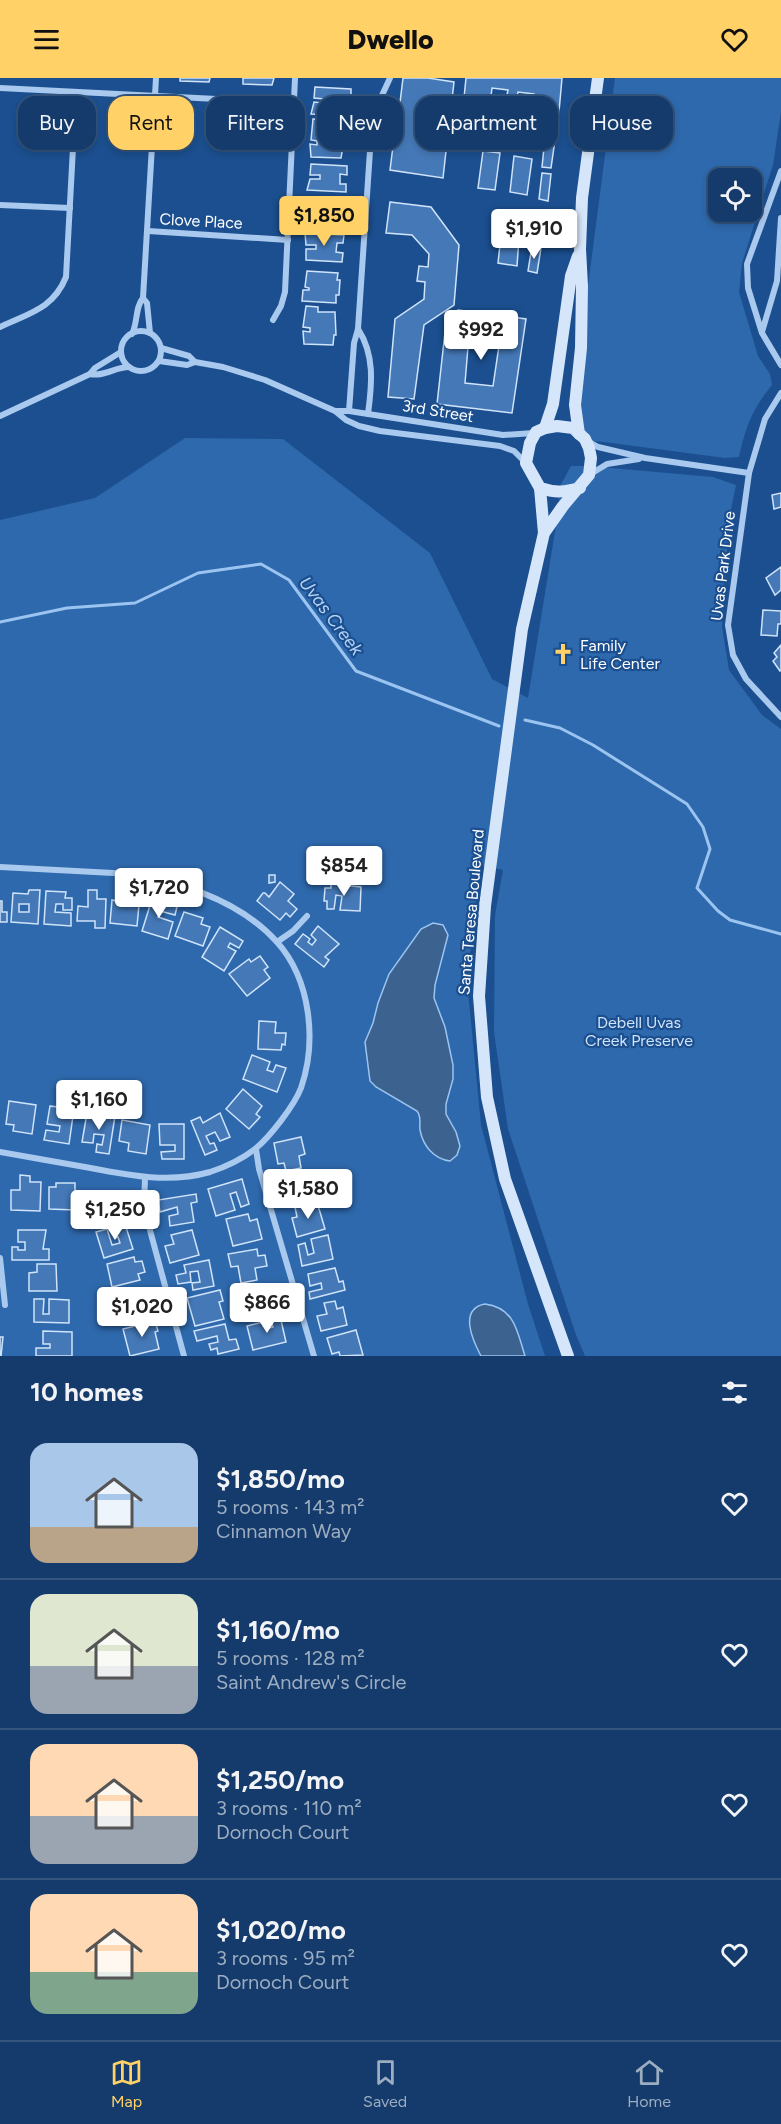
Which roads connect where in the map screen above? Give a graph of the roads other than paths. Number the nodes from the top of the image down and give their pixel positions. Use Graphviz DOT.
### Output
graph roads {
  1 [pos="156,78"];
  2 [pos="295,78"];
  3 [pos="390,78"];
  4 [pos="598,78"];
  5 [pos="0,88"];
  6 [pos="76,92"];
  7 [pos="155,96"];
  8 [pos="294,96"];
  9 [pos="152,150"];
  10 [pos="292,150"];
  11 [pos="781,171"];
  12 [pos="0,205"];
  13 [pos="70,208"];
  14 [pos="781,218"];
  15 [pos="148,231"];
  16 [pos="288,240"];
  17 [pos="580,249"];
  18 [pos="143,298"];
  19 [pos="273,320"];
  20 [pos="0,327"];
  21 [pos="358,329"];
  22 [pos="150,333"];
  23 [pos="762,333"];
  24 [pos="132,334"];
  25 [pos="161,348"];
  26 [pos="121,352"];
  27 [pos="159,361"];
  28 [pos="195,362"];
  29 [pos="781,365"];
  30 [pos="129,367"];
  31 [pos="90,374"];
  32 [pos="781,393"];
  33 [pos="335,411"];
  34 [pos="349,411"];
  35 [pos="368,414"];
  36 [pos="0,416"];
  37 [pos="540,430"];
  38 [pos="582,437"];
  39 [pos="645,458"];
  40 [pos="525,463"];
  41 [pos="750,473"];
  42 [pos="589,475"];
  43 [pos="540,488"];
  44 [pos="580,488"];
  45 [pos="544,533"];
  46 [pos="781,717"];
  47 [pos="0,867"];
  48 [pos="307,916"];
  49 [pos="277,942"];
  50 [pos="255,1149"];
  51 [pos="0,1152"];
  52 [pos="145,1178"];
  53 [pos="0,1258"];
  54 [pos="5,1305"];
  55 [pos="184,1356"];
  56 [pos="314,1356"];
  57 [pos="568,1356"];
  1 -- 7 [label="street"];
  2 -- 8 [label="street"];
  3 -- 21 [label="street"];
  4 -- 17 [label="main road"];
  5 -- 6 [label="street"];
  6 -- 7 [label="street"];
  6 -- 13 [label="street"];
  9 -- 15 [label="street"];
  10 -- 16 [label="street"];
  11 -- 23 [label="street"];
  12 -- 13 [label="street"];
  13 -- 20 [label="street"];
  14 -- 23 [label="street"];
  15 -- 16 [label="street, Clove Place"];
  15 -- 18 [label="street"];
  16 -- 19 [label="street"];
  17 -- 37 [label="main road"];
  17 -- 38 [label="main road"];
  18 -- 22 [label="street"];
  18 -- 24 [label="street"];
  21 -- 34 [label="street"];
  21 -- 35 [label="street"];
  22 -- 24 [label="street"];
  22 -- 25 [label="street"];
  23 -- 29 [label="street"];
  24 -- 26 [label="street"];
  25 -- 27 [label="street"];
  25 -- 28 [label="street, 3rd Street"];
  26 -- 30 [label="street"];
  26 -- 31 [label="street"];
  27 -- 28 [label="street, 3rd Street"];
  27 -- 30 [label="street"];
  28 -- 33 [label="street, 3rd Street"];
  30 -- 31 [label="street"];
  31 -- 36 [label="street"];
  32 -- 41 [label="street, Uvas Park Drive"];
  33 -- 34 [label="street, 3rd Street"];
  33 -- 40 [label="street, 3rd Street"];
  34 -- 35 [label="street, 3rd Street"];
  35 -- 37 [label="street, 3rd Street"];
  37 -- 38 [label="main road"];
  37 -- 40 [label="main road"];
  38 -- 39 [label="street"];
  38 -- 42 [label="main road"];
  39 -- 41 [label="street"];
  39 -- 42 [label="street"];
  40 -- 43 [label="main road"];
  41 -- 46 [label="street, Uvas Park Drive"];
  42 -- 44 [label="main road"];
  43 -- 44 [label="main road"];
  43 -- 45 [label="main road, Santa Teresa Boulevard"];
  44 -- 45 [label="main road, Santa Teresa Boulevard"];
  45 -- 57 [label="main road, Santa Teresa Boulevard"];
  47 -- 49 [label="street"];
  48 -- 49 [label="street"];
  49 -- 50 [label="street"];
  50 -- 52 [label="street"];
  50 -- 56 [label="street"];
  51 -- 52 [label="street"];
  52 -- 55 [label="street"];
  53 -- 54 [label="street"];
}
